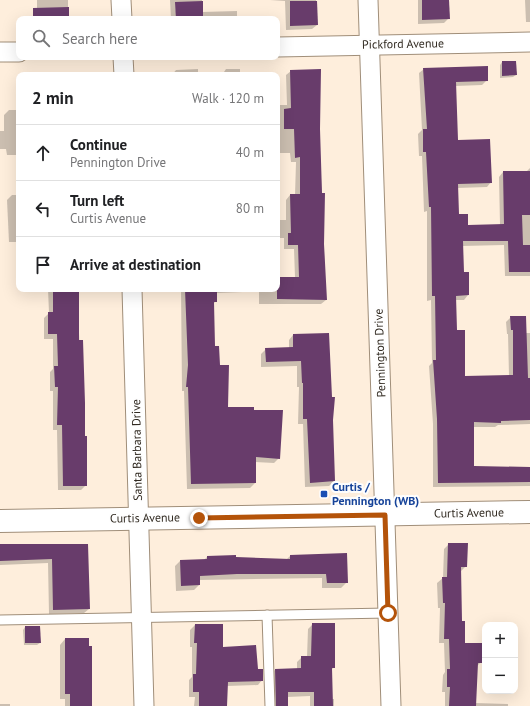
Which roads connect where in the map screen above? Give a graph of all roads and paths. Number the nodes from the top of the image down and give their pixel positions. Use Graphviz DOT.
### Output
graph roads {
  1 [pos="121,0"];
  2 [pos="368,0"];
  3 [pos="122,16"];
  4 [pos="530,42"];
  5 [pos="370,45"];
  6 [pos="280,47"];
  7 [pos="0,52"];
  8 [pos="16,52"];
  9 [pos="123,60"];
  10 [pos="124,72"];
  11 [pos="132,292"];
  12 [pos="530,512"];
  13 [pos="385,515"];
  14 [pos="138,518"];
  15 [pos="0,521"];
  16 [pos="388,613"];
  17 [pos="267,615"];
  18 [pos="142,617"];
  19 [pos="0,620"];
  20 [pos="144,706"];
  21 [pos="270,706"];
  22 [pos="391,706"];
  1 -- 3 [label="street"];
  2 -- 5 [label="street, Pennington Drive"];
  4 -- 5 [label="street, Pickford Avenue"];
  5 -- 6 [label="street, Pickford Avenue"];
  5 -- 13 [label="street, Pennington Drive"];
  7 -- 8 [label="street"];
  9 -- 10 [label="street"];
  11 -- 14 [label="street, Santa Barbara Drive"];
  12 -- 13 [label="street, Curtis Avenue"];
  13 -- 14 [label="street, Curtis Avenue"];
  13 -- 16 [label="street, Pennington Drive"];
  14 -- 15 [label="street, Curtis Avenue"];
  14 -- 18 [label="street, Santa Barbara Drive"];
  16 -- 17 [label="lane"];
  16 -- 22 [label="street, Pennington Drive"];
  17 -- 18 [label="lane"];
  17 -- 21 [label="lane"];
  18 -- 19 [label="lane"];
  18 -- 20 [label="street, Santa Barbara Drive"];
}
